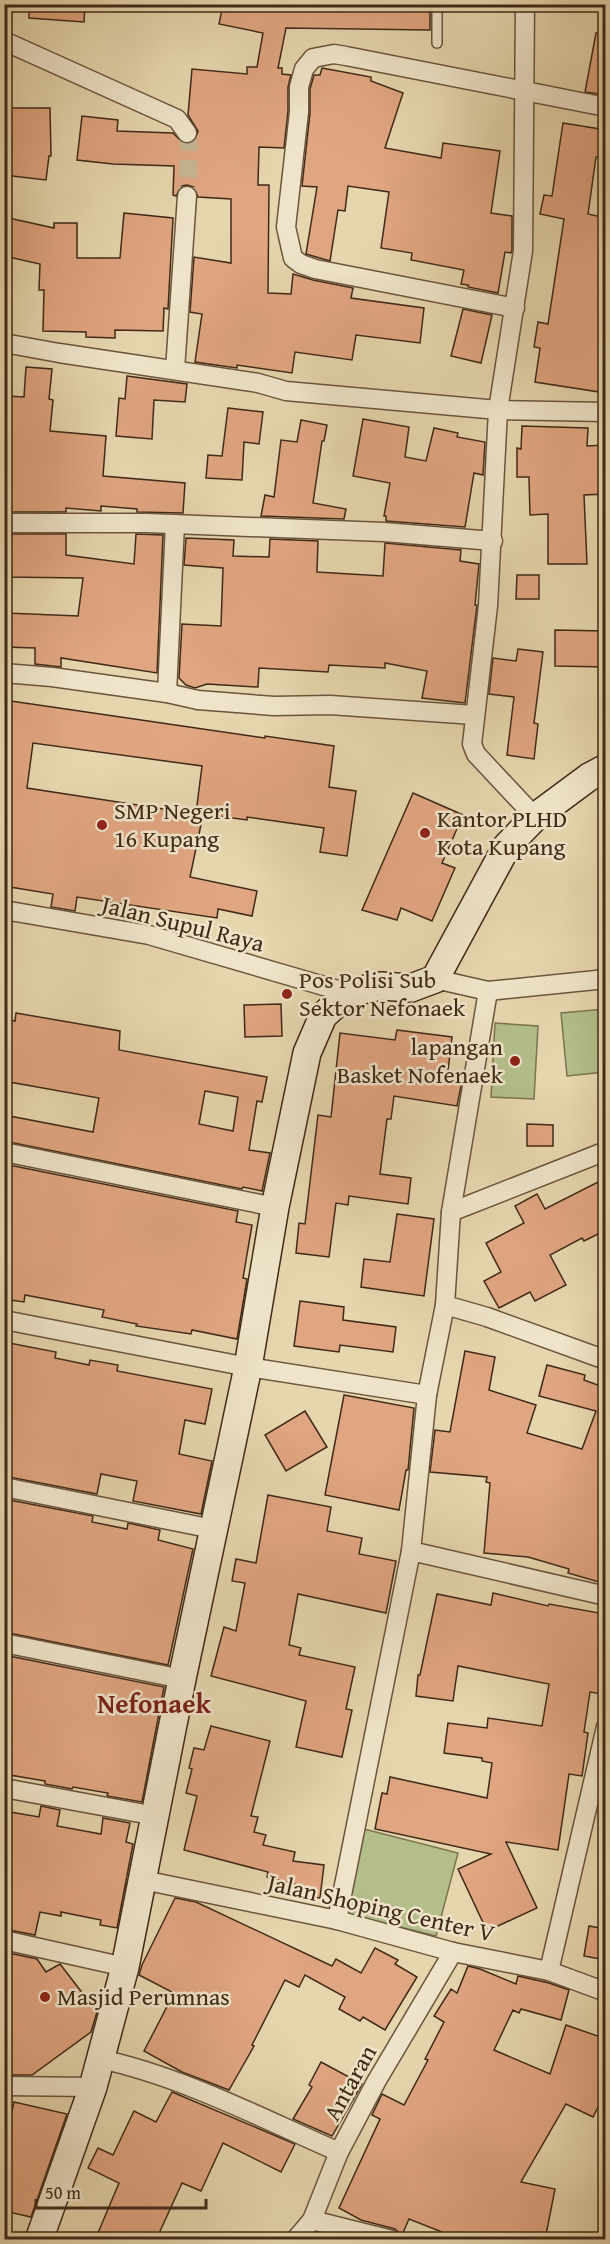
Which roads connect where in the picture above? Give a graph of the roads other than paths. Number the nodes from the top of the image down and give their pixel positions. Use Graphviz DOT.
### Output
graph roads {
  1 [pos="437,4"];
  2 [pos="525,4"];
  3 [pos="4,41"];
  4 [pos="437,43"];
  5 [pos="525,90"];
  6 [pos="606,107"];
  7 [pos="187,133"];
  8 [pos="187,196"];
  9 [pos="515,308"];
  10 [pos="4,343"];
  11 [pos="175,370"];
  12 [pos="498,410"];
  13 [pos="606,412"];
  14 [pos="4,523"];
  15 [pos="175,524"];
  16 [pos="493,541"];
  17 [pos="4,673"];
  18 [pos="167,693"];
  19 [pos="474,715"];
  20 [pos="600,777"];
  21 [pos="535,816"];
  22 [pos="4,910"];
  23 [pos="435,979"];
  24 [pos="606,979"];
  25 [pos="488,991"];
  26 [pos="348,993"];
  27 [pos="606,1150"];
  28 [pos="4,1152"];
  29 [pos="275,1207"];
  30 [pos="451,1212"];
  31 [pos="445,1305"];
  32 [pos="4,1320"];
  33 [pos="606,1360"];
  34 [pos="248,1367"];
  35 [pos="427,1395"];
  36 [pos="4,1487"];
  37 [pos="213,1529"];
  38 [pos="411,1551"];
  39 [pos="606,1596"];
  40 [pos="4,1643"];
  41 [pos="182,1679"];
  42 [pos="606,1727"];
  43 [pos="4,1788"];
  44 [pos="156,1816"];
  45 [pos="143,1880"];
  46 [pos="337,1920"];
  47 [pos="4,1941"];
  48 [pos="453,1952"];
  49 [pos="125,1967"];
  50 [pos="549,1971"];
  51 [pos="606,1992"];
  52 [pos="100,2059"];
  53 [pos="4,2086"];
  54 [pos="93,2087"];
  55 [pos="339,2152"];
  56 [pos="312,2220"];
  57 [pos="39,2240"];
  58 [pos="295,2240"];
  59 [pos="392,2240"];
  1 -- 4 [label="lane"];
  2 -- 5 [label="street"];
  3 -- 7 [label="street"];
  5 -- 6 [label="street"];
  5 -- 9 [label="street"];
  5 -- 9 [label="street"];
  8 -- 11 [label="street"];
  9 -- 12 [label="street"];
  10 -- 11 [label="street"];
  11 -- 12 [label="street"];
  12 -- 13 [label="street"];
  12 -- 16 [label="street"];
  14 -- 15 [label="street"];
  15 -- 16 [label="street"];
  15 -- 18 [label="street"];
  16 -- 19 [label="street"];
  17 -- 18 [label="street"];
  18 -- 19 [label="street"];
  19 -- 21 [label="street"];
  20 -- 21 [label="street"];
  21 -- 23 [label="street"];
  22 -- 26 [label="street, Jalan Supul Raya"];
  23 -- 25 [label="street"];
  23 -- 26 [label="street"];
  24 -- 25 [label="street"];
  25 -- 30 [label="street"];
  26 -- 29 [label="street"];
  27 -- 30 [label="street"];
  28 -- 29 [label="street"];
  29 -- 34 [label="street"];
  30 -- 31 [label="street"];
  31 -- 33 [label="street"];
  31 -- 35 [label="street"];
  32 -- 34 [label="street"];
  34 -- 35 [label="street"];
  34 -- 37 [label="street"];
  35 -- 38 [label="street"];
  36 -- 37 [label="street"];
  37 -- 41 [label="street"];
  38 -- 39 [label="street"];
  38 -- 46 [label="street"];
  40 -- 41 [label="street"];
  41 -- 44 [label="street"];
  42 -- 50 [label="street"];
  43 -- 44 [label="street"];
  44 -- 45 [label="street"];
  45 -- 46 [label="street, Jalan Shoping Center V"];
  45 -- 49 [label="street"];
  46 -- 48 [label="street, Jalan Shoping Center V"];
  47 -- 49 [label="street"];
  48 -- 50 [label="street, Jalan Shoping Center V"];
  48 -- 55 [label="street, Antaran"];
  49 -- 52 [label="street"];
  50 -- 51 [label="street, Jalan Shoping Center V"];
  52 -- 54 [label="street"];
  52 -- 55 [label="street"];
  53 -- 54 [label="street"];
  54 -- 57 [label="street"];
  55 -- 56 [label="street, Antaran"];
  56 -- 58 [label="street, Antaran"];
  56 -- 59 [label="street"];
}
